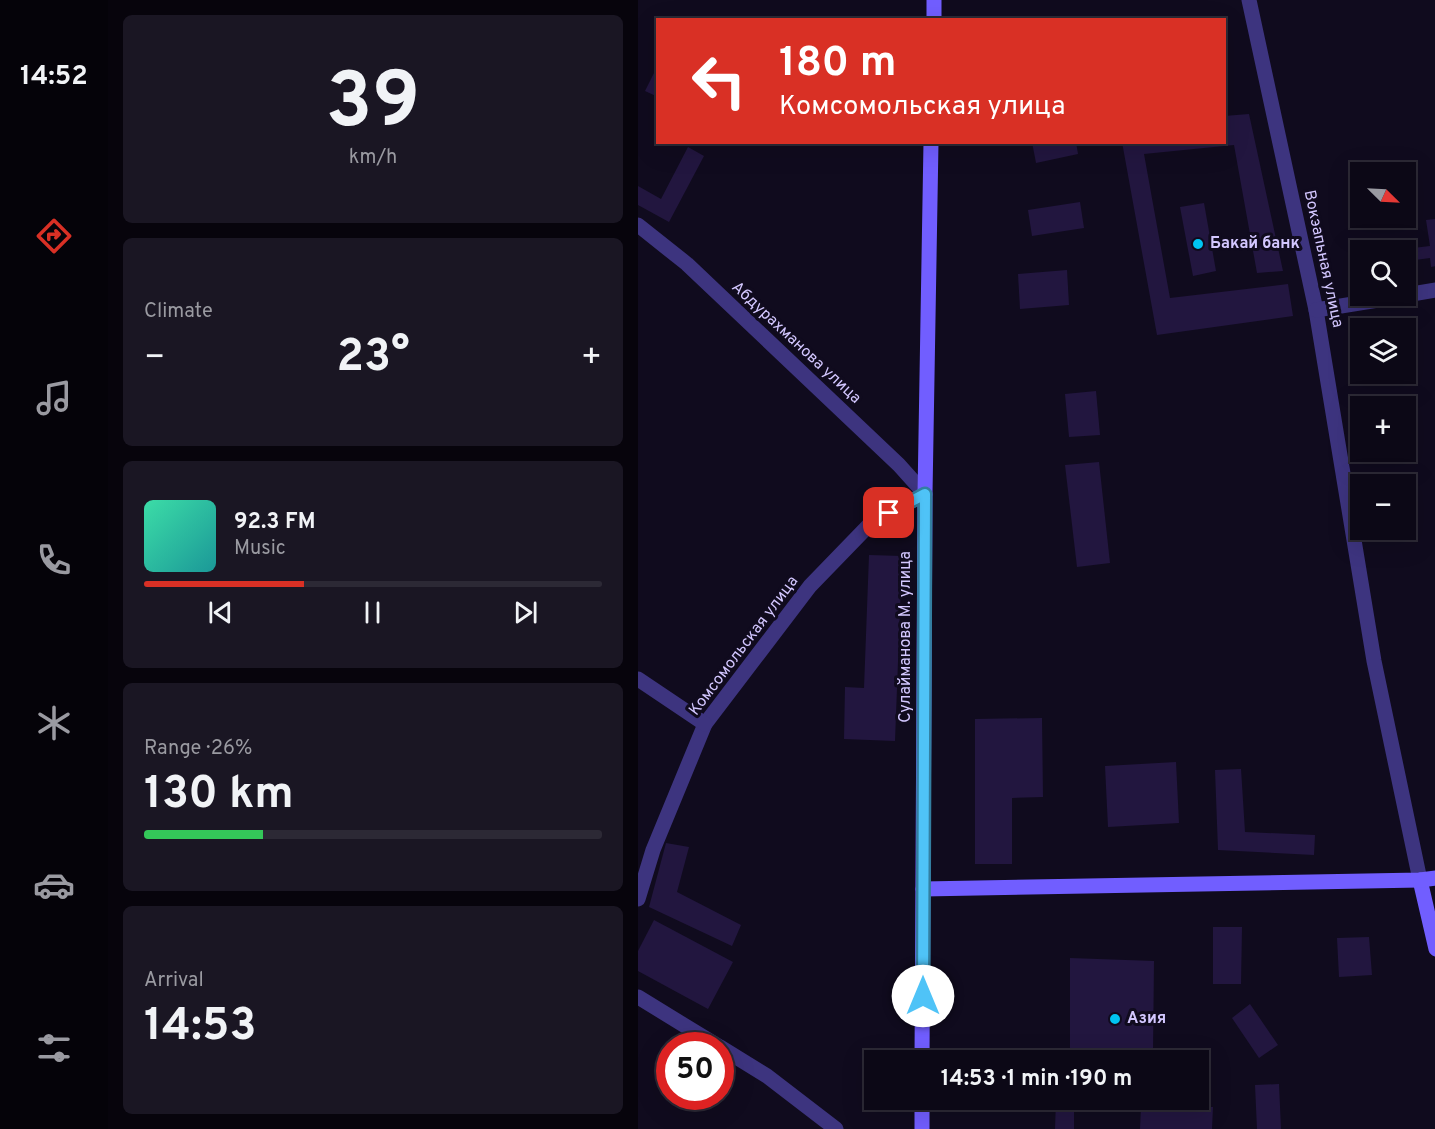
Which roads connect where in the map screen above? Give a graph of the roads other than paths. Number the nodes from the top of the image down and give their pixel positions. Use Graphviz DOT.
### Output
graph roads {
  1 [pos="934,0"];
  2 [pos="1249,0"];
  3 [pos="934,18"];
  4 [pos="931,144"];
  5 [pos="638,225"];
  6 [pos="1436,290"];
  7 [pos="1416,293"];
  8 [pos="1350,304"];
  9 [pos="1316,310"];
  10 [pos="925,494"];
  11 [pos="638,679"];
  12 [pos="705,724"];
  13 [pos="1436,878"];
  14 [pos="1420,880"];
  15 [pos="1436,883"];
  16 [pos="923,889"];
  17 [pos="638,899"];
  18 [pos="1436,949"];
  19 [pos="638,997"];
  20 [pos="696,1032"];
  21 [pos="922,1050"];
  22 [pos="734,1055"];
  23 [pos="922,1110"];
  24 [pos="836,1129"];
  25 [pos="922,1129"];
  1 -- 3 [label="main road"];
  2 -- 9 [label="street, Вокэапьная улица"];
  4 -- 10 [label="main road, Сулайманова М. улица"];
  5 -- 10 [label="street, Абдурахманова улица"];
  6 -- 7 [label="street"];
  8 -- 9 [label="street"];
  9 -- 14 [label="street, Вокэапьная улица"];
  10 -- 12 [label="street, Комсомольская улица"];
  10 -- 16 [label="main road, Сулайманова М. улица"];
  11 -- 12 [label="street"];
  12 -- 17 [label="street, Комсомольская улица"];
  13 -- 14 [label="main road"];
  14 -- 15 [label="main road"];
  14 -- 16 [label="main road"];
  14 -- 18 [label="main road"];
  16 -- 21 [label="main road, Сулайманова М. улица"];
  19 -- 20 [label="street"];
  22 -- 24 [label="street"];
  23 -- 25 [label="main road"];
}
